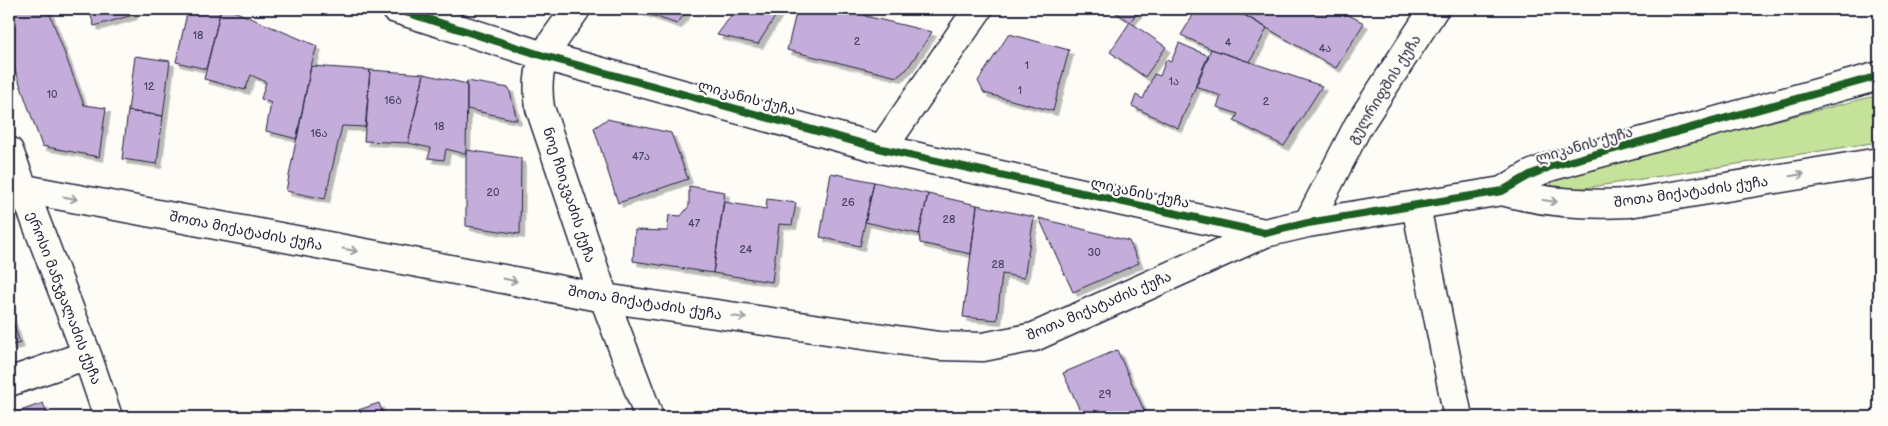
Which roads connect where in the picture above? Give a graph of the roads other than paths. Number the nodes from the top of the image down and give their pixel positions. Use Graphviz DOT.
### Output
graph roads {
  1 [pos="396,9"];
  2 [pos="576,9"];
  3 [pos="978,9"];
  4 [pos="1434,9"];
  5 [pos="544,56"];
  6 [pos="1879,76"];
  7 [pos="882,149"];
  8 [pos="9,151"];
  9 [pos="1879,162"];
  10 [pos="15,188"];
  11 [pos="1502,191"];
  12 [pos="1416,206"];
  13 [pos="1308,223"];
  14 [pos="1265,233"];
  15 [pos="604,298"];
  16 [pos="87,355"];
  17 [pos="9,382"];
  18 [pos="108,417"];
  19 [pos="649,417"];
  20 [pos="1458,417"];
  1 -- 5 [label="street, ლიკანის ქუჩა"];
  2 -- 5 [label="street"];
  3 -- 7 [label="street"];
  4 -- 13 [label="street, გულრიფშის ქუჩა"];
  5 -- 7 [label="street, ლიკანის ქუჩა"];
  5 -- 15 [label="street, ნოე ჩხიკვაძის ქუჩა"];
  6 -- 11 [label="street, ლიკანის ქუჩა"];
  7 -- 14 [label="street, ლიკანის ქუჩა"];
  8 -- 10 [label="street, ეროსი მანჯგალაძის ქუჩა"];
  11 -- 9 [label="street, შოთა მიქატაძის ქუჩა, one-way"];
  10 -- 15 [label="street, შოთა მიქატაძის ქუჩა, one-way"];
  10 -- 16 [label="street, ეროსი მანჯგალაძის ქუჩა"];
  11 -- 12 [label="street, ლიკანის ქუჩა"];
  12 -- 13 [label="street, ლიკანის ქუჩა"];
  12 -- 20 [label="street"];
  13 -- 14 [label="street, ლიკანის ქუჩა"];
  15 -- 14 [label="street, შოთა მიქატაძის ქუჩა, one-way"];
  15 -- 19 [label="street, ნოე ჩხიკვაძის ქუჩა"];
  16 -- 17 [label="street"];
  16 -- 18 [label="street, ეროსი მანჯგალაძის ქუჩა"];
}
